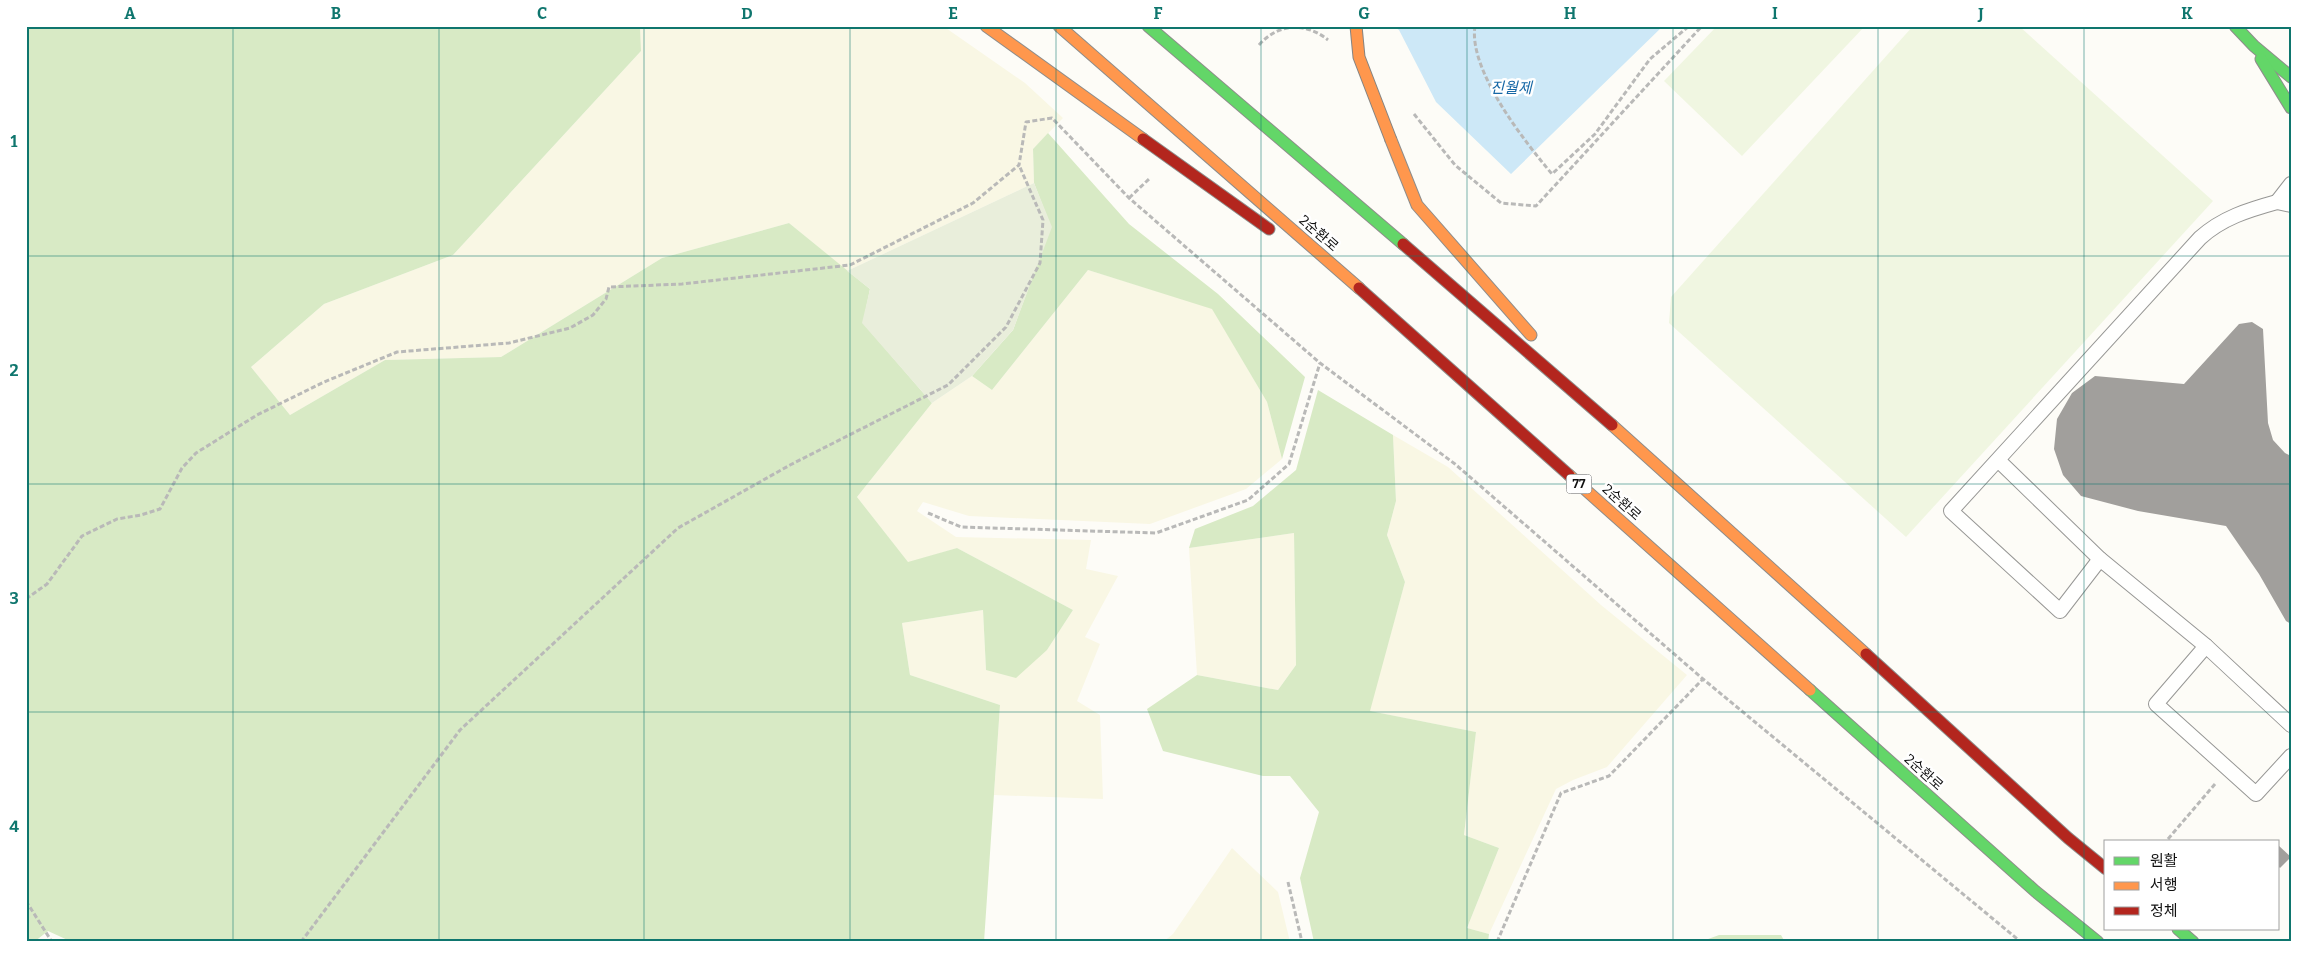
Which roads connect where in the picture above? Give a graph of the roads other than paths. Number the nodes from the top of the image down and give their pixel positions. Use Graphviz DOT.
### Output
graph roads {
  1 [pos="986,26"];
  2 [pos="1059,26"];
  3 [pos="1148,26"];
  4 [pos="1356,26"];
  5 [pos="2236,26"];
  6 [pos="2254,46"];
  7 [pos="2291,76"];
  8 [pos="2291,108"];
  9 [pos="2291,184"];
  10 [pos="2277,202"];
  11 [pos="2291,205"];
  12 [pos="1280,237"];
  13 [pos="1296,248"];
  14 [pos="1390,315"];
  15 [pos="1594,408"];
  16 [pos="1999,460"];
  17 [pos="2100,559"];
  18 [pos="2206,646"];
  19 [pos="2291,725"];
  20 [pos="2291,756"];
  21 [pos="2104,867"];
  22 [pos="2179,930"];
  23 [pos="2098,942"];
  24 [pos="2193,942"];
  1 -- 12 [label="main road"];
  2 -- 14 [label="main road, 2순환로 / 77"];
  3 -- 15 [label="main road"];
  4 -- 15 [label="main road, bridge"];
  5 -- 6 [label="main road"];
  6 -- 7 [label="main road"];
  6 -- 8 [label="main road"];
  9 -- 10 [label="lane"];
  10 -- 11 [label="lane"];
  10 -- 16 [label="lane"];
  13 -- 14 [label="main road"];
  14 -- 23 [label="main road, 2순환로 / 77"];
  15 -- 21 [label="main road"];
  16 -- 17 [label="lane"];
  16 -- 17 [label="lane"];
  17 -- 18 [label="lane"];
  18 -- 19 [label="lane"];
  18 -- 20 [label="lane"];
  22 -- 24 [label="main road"];
}
